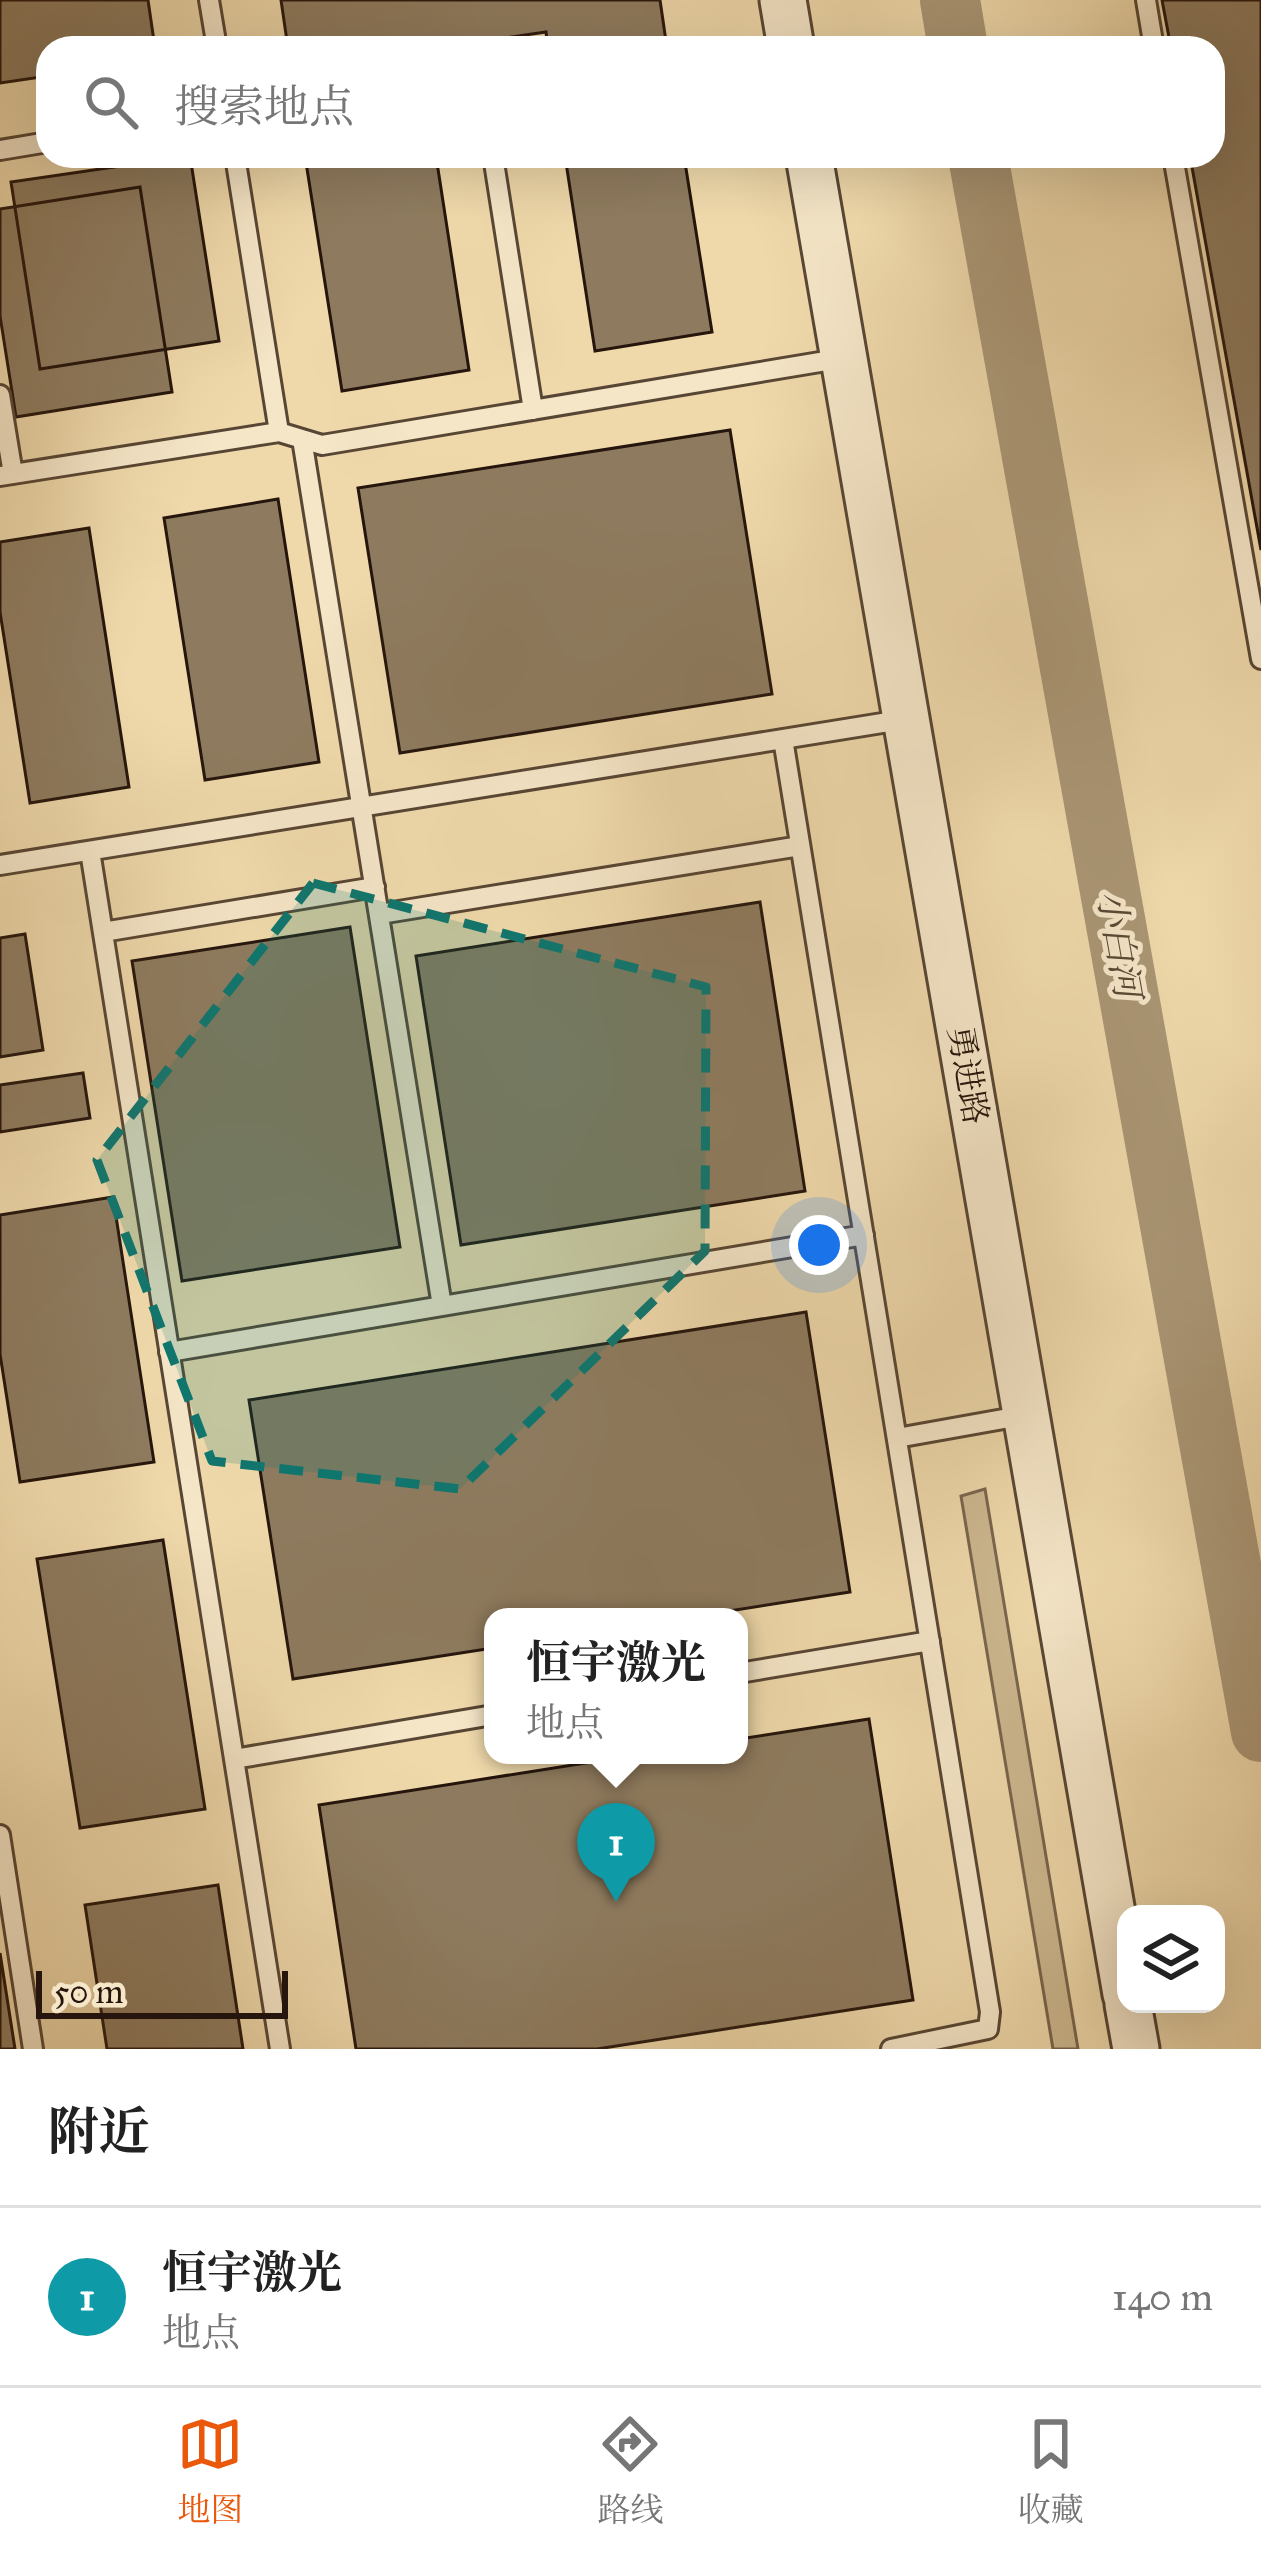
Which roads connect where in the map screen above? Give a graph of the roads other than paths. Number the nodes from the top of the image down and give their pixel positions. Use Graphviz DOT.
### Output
graph roads {
  1 [pos="209,0"];
  2 [pos="782,0"];
  3 [pos="1146,0"];
  4 [pos="215,36"];
  5 [pos="789,36"];
  6 [pos="1152,36"];
  7 [pos="36,144"];
  8 [pos="0,150"];
  9 [pos="237,168"];
  10 [pos="495,168"];
  11 [pos="811,168"];
  12 [pos="1175,168"];
  13 [pos="844,358"];
  14 [pos="0,394"];
  15 [pos="533,410"];
  16 [pos="279,432"];
  17 [pos="302,439"];
  18 [pos="6,475"];
  19 [pos="1261,658"];
  20 [pos="907,719"];
  21 [pos="783,739"];
  22 [pos="363,807"];
  23 [pos="800,846"];
  24 [pos="90,851"];
  25 [pos="0,866"];
  26 [pos="375,887"];
  27 [pos="380,914"];
  28 [pos="103,932"];
  29 [pos="864,1235"];
  30 [pos="442,1306"];
  31 [pos="169,1352"];
  32 [pos="1026,1415"];
  33 [pos="897,1438"];
  34 [pos="930,1641"];
  35 [pos="748,1671"];
  36 [pos="484,1717"];
  37 [pos="234,1759"];
  38 [pos="0,1835"];
  39 [pos="1117,1942"];
  40 [pos="1130,2013"];
  41 [pos="33,2049"];
  42 [pos="280,2049"];
  43 [pos="891,2049"];
  44 [pos="1136,2049"];
  1 -- 4 [label="lane"];
  2 -- 5 [label="street"];
  3 -- 6 [label="lane"];
  7 -- 8 [label="lane"];
  9 -- 16 [label="lane"];
  10 -- 15 [label="lane"];
  11 -- 13 [label="street, 勇进路"];
  12 -- 19 [label="lane"];
  13 -- 15 [label="lane"];
  13 -- 20 [label="street, 勇进路"];
  14 -- 18 [label="lane"];
  15 -- 17 [label="lane"];
  16 -- 17 [label="lane"];
  16 -- 18 [label="lane"];
  17 -- 22 [label="lane"];
  20 -- 21 [label="lane"];
  20 -- 32 [label="street, 勇进路"];
  21 -- 22 [label="lane"];
  21 -- 23 [label="lane"];
  22 -- 24 [label="lane"];
  22 -- 26 [label="lane"];
  23 -- 27 [label="lane"];
  23 -- 29 [label="lane"];
  24 -- 25 [label="lane"];
  24 -- 28 [label="lane"];
  26 -- 27 [label="lane"];
  26 -- 28 [label="lane"];
  27 -- 30 [label="lane"];
  28 -- 31 [label="lane"];
  29 -- 30 [label="lane"];
  29 -- 33 [label="lane"];
  30 -- 31 [label="lane"];
  31 -- 37 [label="lane"];
  32 -- 33 [label="lane"];
  32 -- 39 [label="street, 勇进路"];
  33 -- 34 [label="lane"];
  34 -- 35 [label="lane"];
  34 -- 43 [label="lane"];
  36 -- 37 [label="lane"];
  37 -- 42 [label="lane"];
  38 -- 41 [label="lane"];
  40 -- 44 [label="street"];
}
